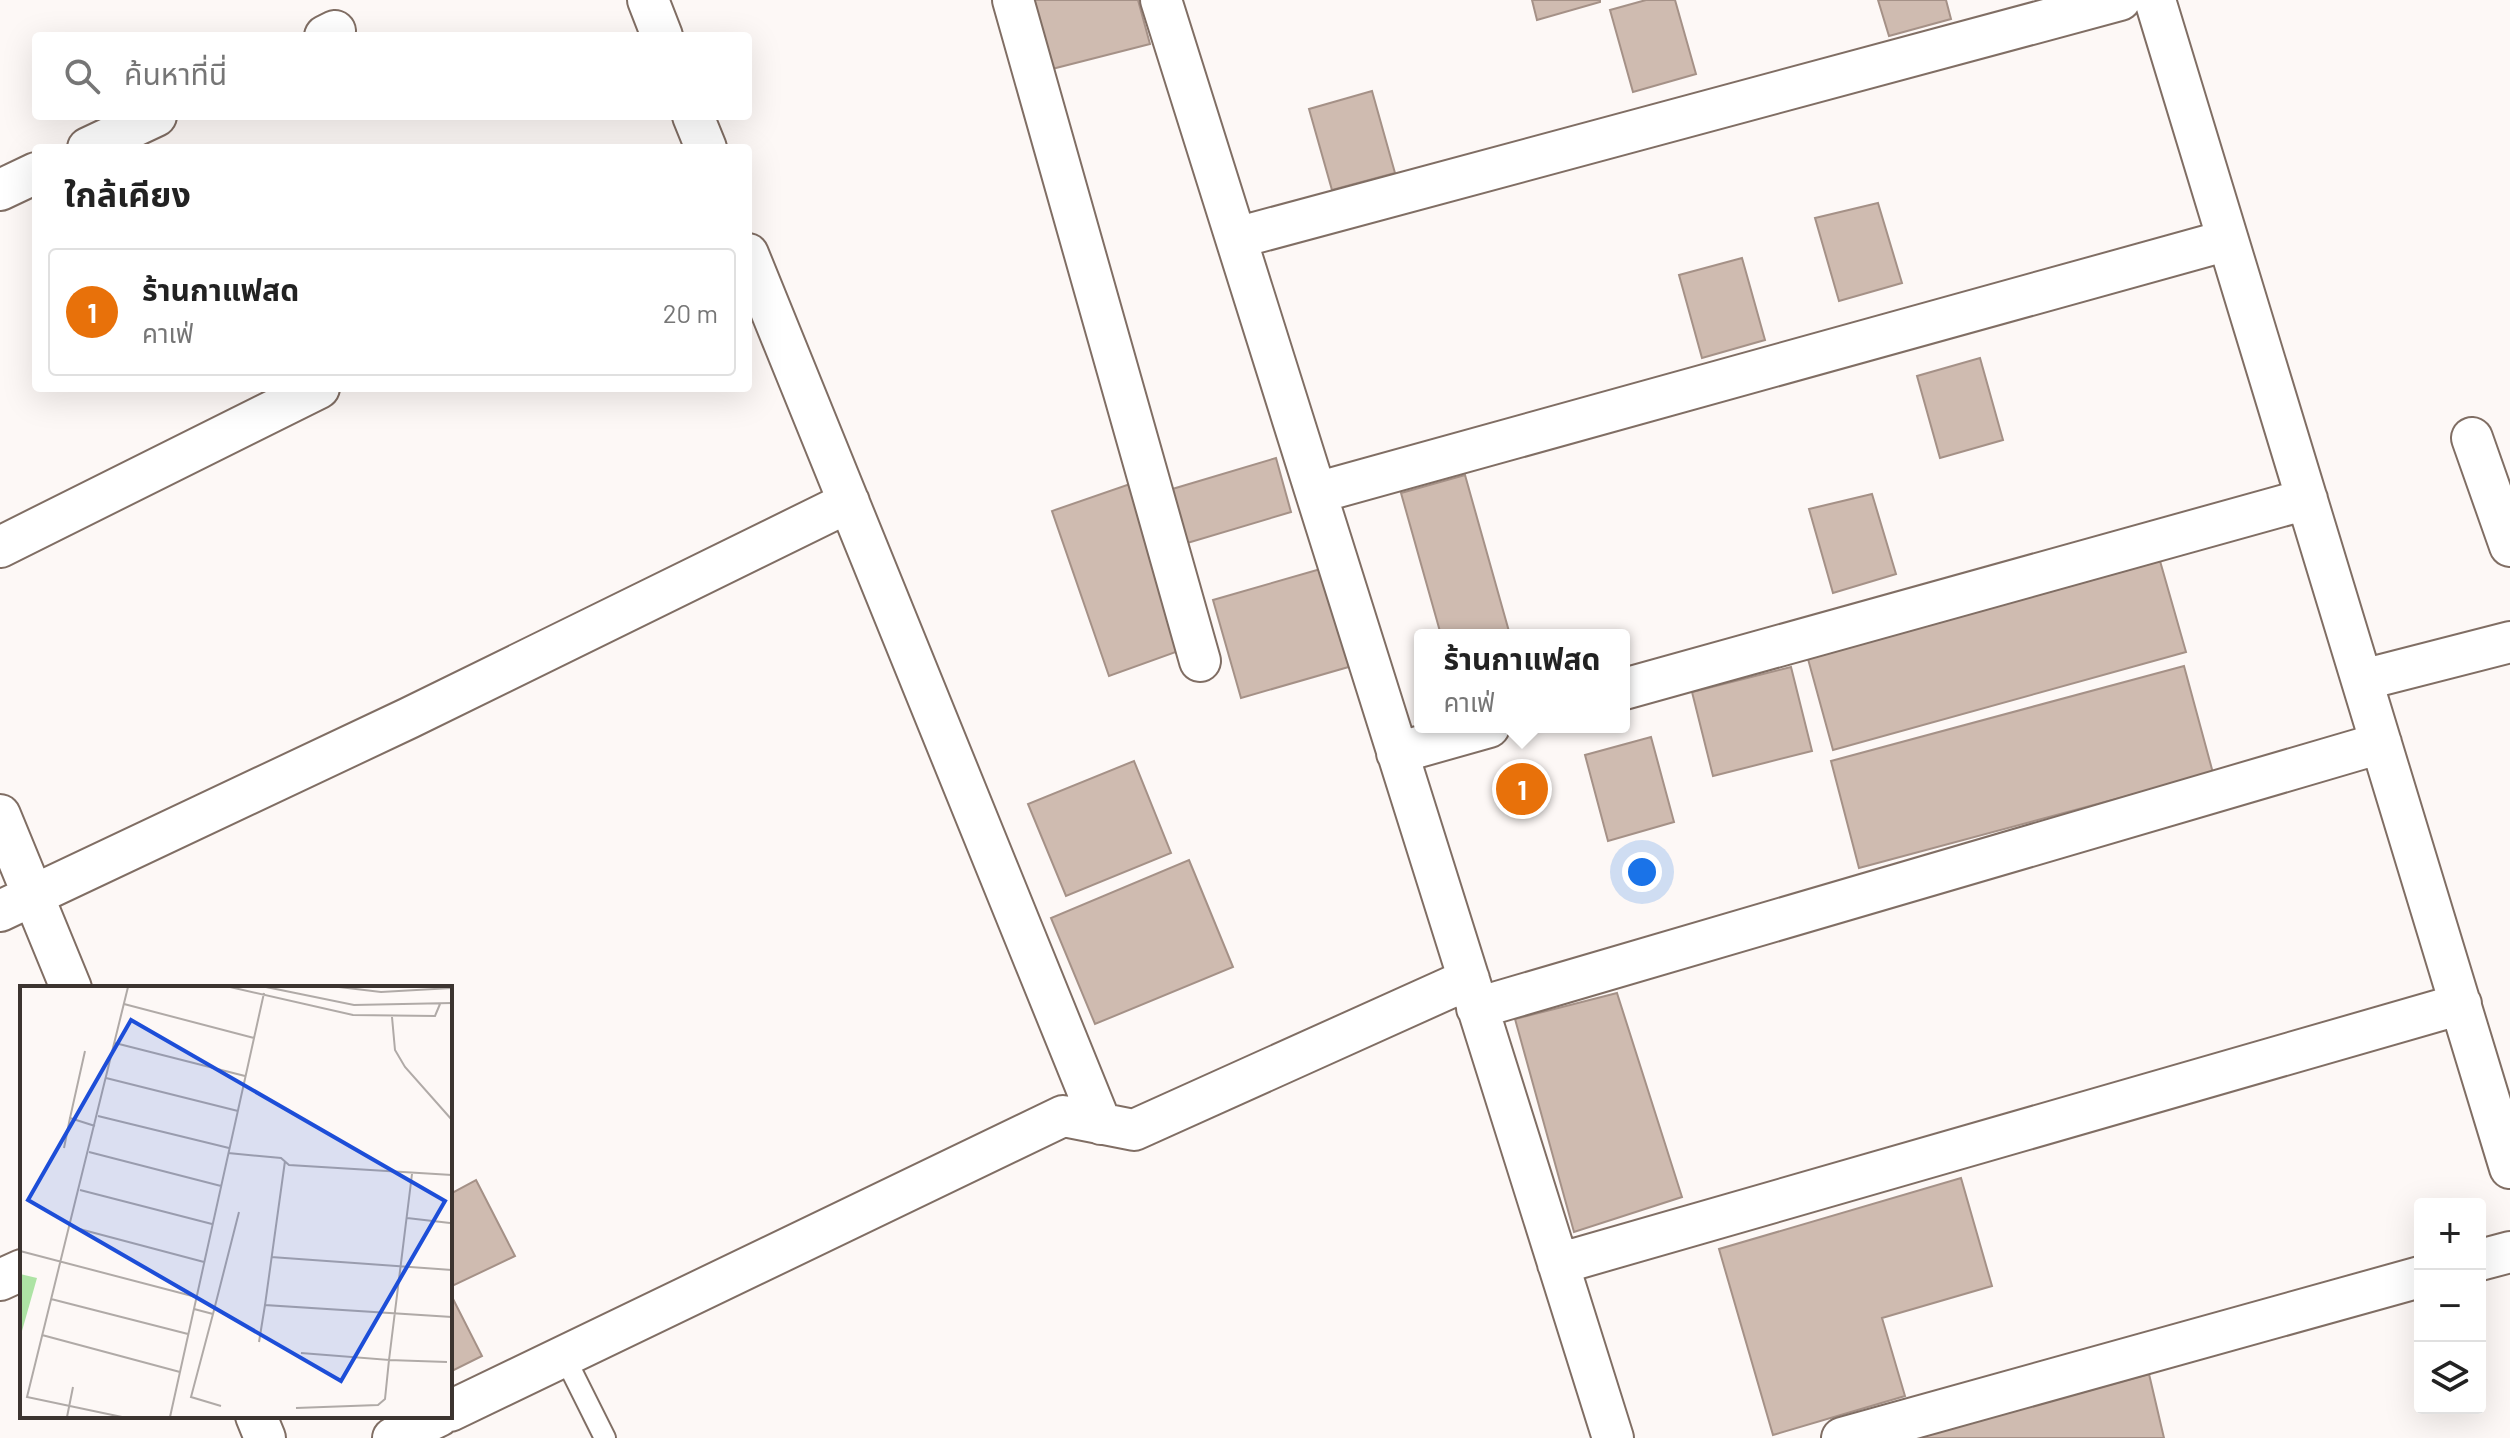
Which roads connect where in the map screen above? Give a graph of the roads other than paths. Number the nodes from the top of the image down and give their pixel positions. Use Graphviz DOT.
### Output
graph roads {
  1 [pos="648,0"];
  2 [pos="1013,0"];
  3 [pos="1162,0"];
  4 [pos="2120,0"];
  5 [pos="2155,0"];
  6 [pos="660,32"];
  7 [pos="148,120"];
  8 [pos="695,120"];
  9 [pos="96,144"];
  10 [pos="704,144"];
  11 [pos="32,175"];
  12 [pos="0,190"];
  13 [pos="1236,238"];
  14 [pos="2228,240"];
  15 [pos="752,264"];
  16 [pos="311,392"];
  17 [pos="2472,438"];
  18 [pos="1316,493"];
  19 [pos="2307,499"];
  20 [pos="849,502"];
  21 [pos="2510,546"];
  22 [pos="0,547"];
  23 [pos="2510,642"];
  24 [pos="1200,661"];
  25 [pos="2362,680"];
  26 [pos="1630,687"];
  27 [pos="1468,733"];
  28 [pos="2381,743"];
  29 [pos="1397,753"];
  30 [pos="0,815"];
  31 [pos="16,903"];
  32 [pos="70,986"];
  33 [pos="1473,994"];
  34 [pos="2461,1004"];
  35 [pos="1101,1124"];
  36 [pos="2510,1168"];
  37 [pos="2510,1252"];
  38 [pos="2486,1258"];
  39 [pos="1558,1264"];
  40 [pos="20,1271"];
  41 [pos="2414,1279"];
  42 [pos="0,1280"];
  43 [pos="564,1356"];
  44 [pos="452,1410"];
  45 [pos="257,1418"];
  46 [pos="435,1418"];
  47 [pos="265,1438"];
  48 [pos="393,1438"];
  49 [pos="605,1438"];
  50 [pos="1613,1438"];
  51 [pos="1842,1438"];
  1 -- 6 [label="street"];
  2 -- 24 [label="street"];
  3 -- 13 [label="street"];
  4 -- 13 [label="street"];
  5 -- 14 [label="street"];
  7 -- 9 [label="street"];
  8 -- 10 [label="street"];
  11 -- 12 [label="street"];
  13 -- 18 [label="street"];
  14 -- 18 [label="street"];
  14 -- 19 [label="street"];
  15 -- 20 [label="street"];
  16 -- 22 [label="street"];
  17 -- 21 [label="street"];
  18 -- 29 [label="street"];
  19 -- 25 [label="street"];
  19 -- 26 [label="street"];
  20 -- 31 [label="street"];
  20 -- 35 [label="street"];
  23 -- 25 [label="street"];
  25 -- 28 [label="street"];
  27 -- 29 [label="street"];
  28 -- 33 [label="street"];
  28 -- 34 [label="street"];
  29 -- 33 [label="street"];
  30 -- 31 [label="street"];
  31 -- 32 [label="street"];
  33 -- 35 [label="street"];
  33 -- 39 [label="street"];
  34 -- 36 [label="street"];
  34 -- 39 [label="street"];
  35 -- 43 [label="street"];
  37 -- 38 [label="street"];
  39 -- 50 [label="street"];
  40 -- 42 [label="street"];
  41 -- 51 [label="street"];
  43 -- 44 [label="street"];
  43 -- 49 [label="lane"];
  45 -- 47 [label="street"];
  46 -- 48 [label="street"];
}
